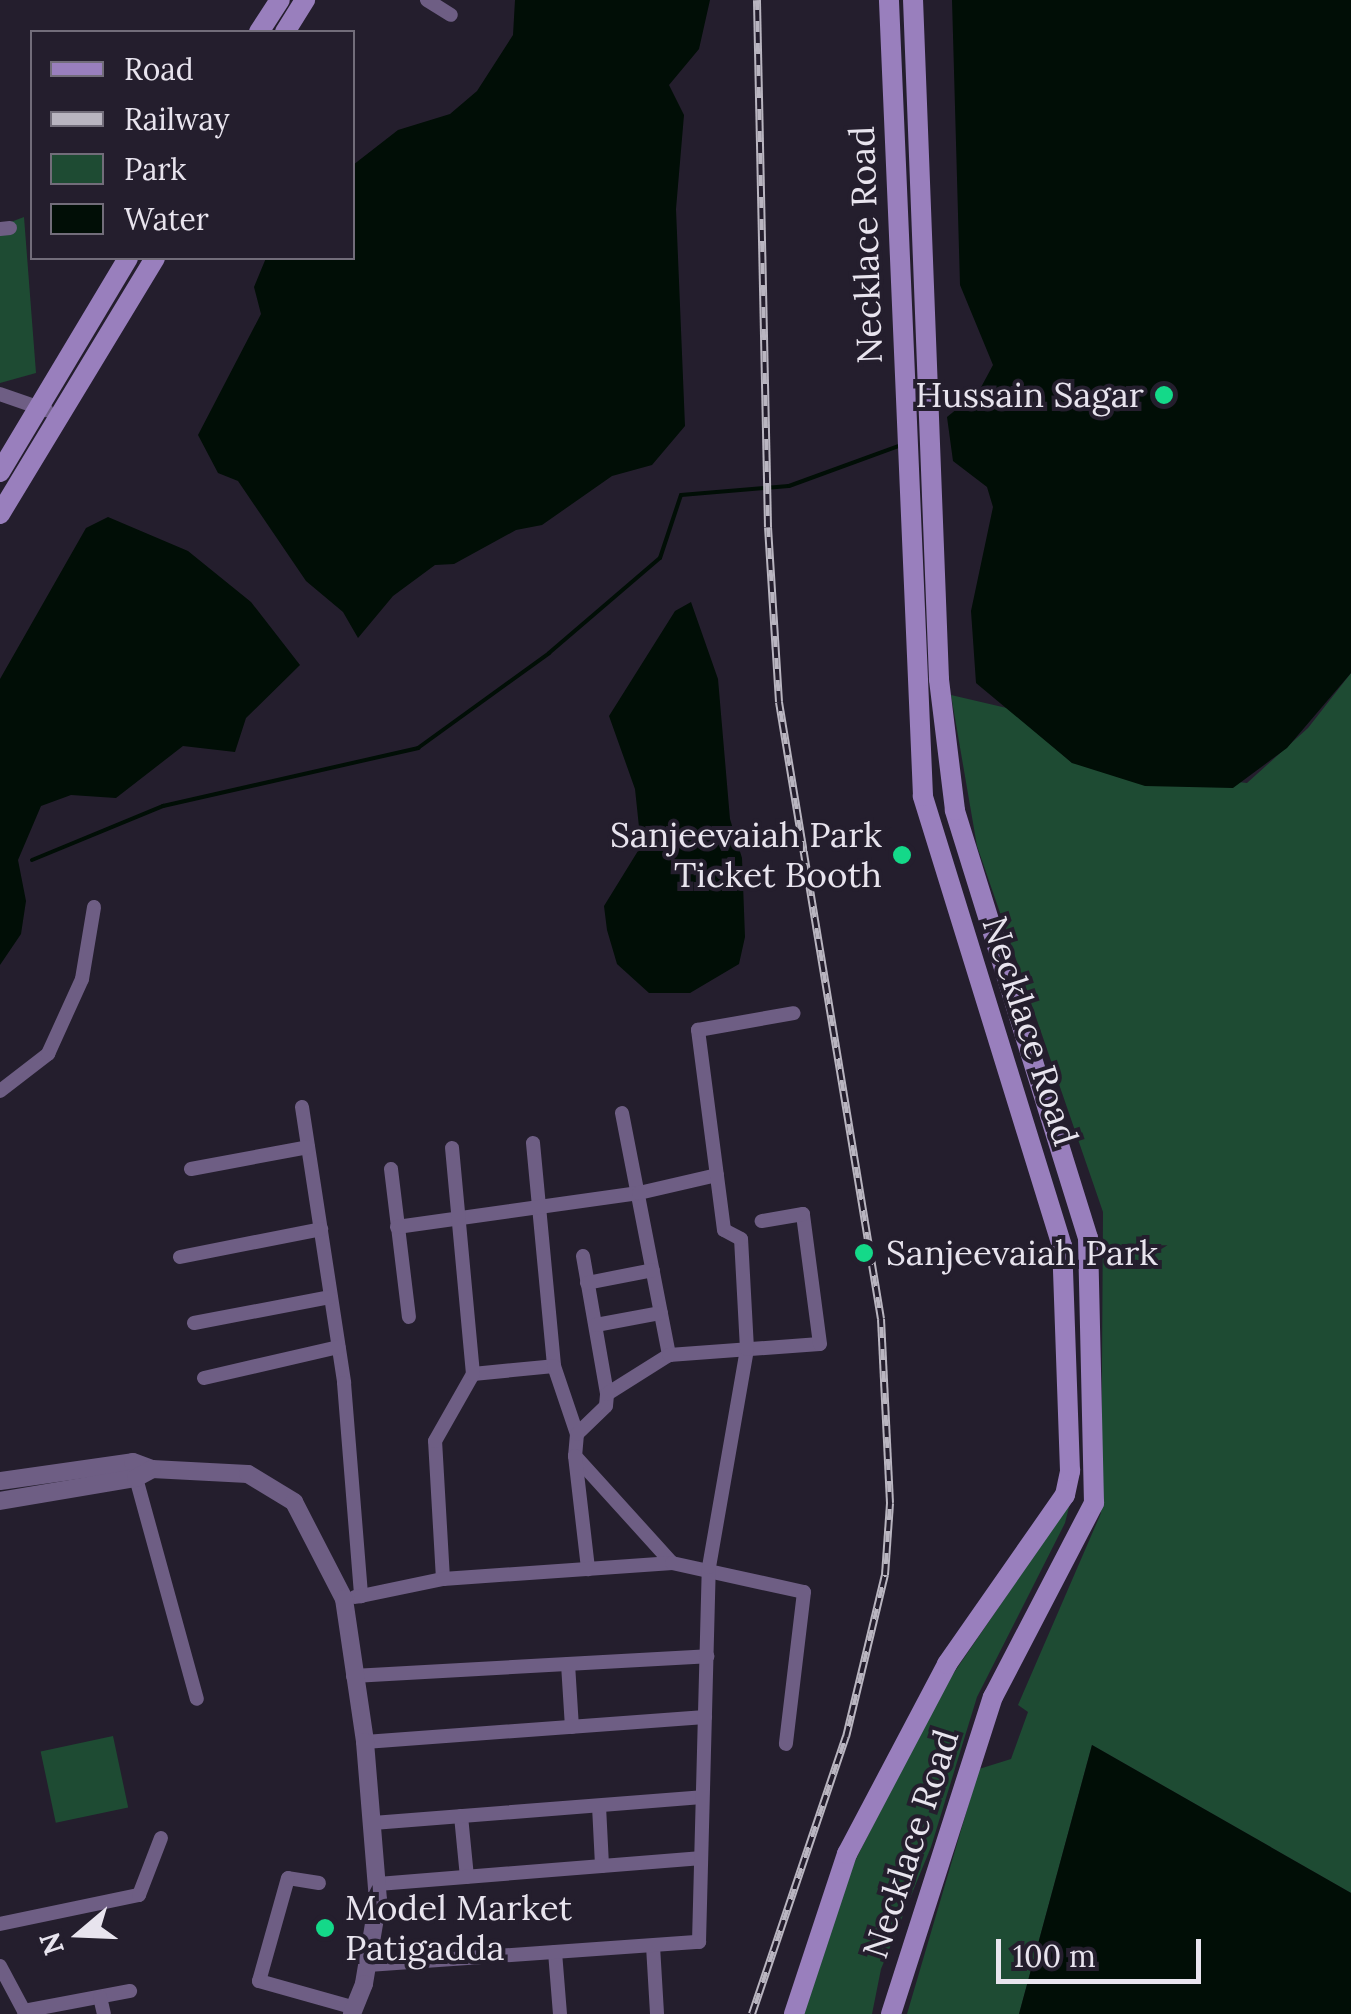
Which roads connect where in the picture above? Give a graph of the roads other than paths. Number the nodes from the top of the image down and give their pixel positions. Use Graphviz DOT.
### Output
graph roads {
  1 [pos="280,0"];
  2 [pos="305,0"];
  3 [pos="427,0"];
  4 [pos="889,0"];
  5 [pos="912,0"];
  6 [pos="451,16"];
  7 [pos="260,30"];
  8 [pos="285,30"];
  9 [pos="127,260"];
  10 [pos="154,260"];
  11 [pos="0,394"];
  12 [pos="50,412"];
  13 [pos="0,472"];
  14 [pos="0,514"];
  15 [pos="955,810"];
  16 [pos="927,813"];
  17 [pos="94,907"];
  18 [pos="794,1013"];
  19 [pos="0,1091"];
  20 [pos="302,1107"];
  21 [pos="622,1114"];
  22 [pos="533,1143"];
  23 [pos="308,1147"];
  24 [pos="452,1148"];
  25 [pos="191,1169"];
  26 [pos="390,1170"];
  27 [pos="717,1174"];
  28 [pos="639,1193"];
  29 [pos="539,1207"];
  30 [pos="458,1216"];
  31 [pos="762,1221"];
  32 [pos="396,1227"];
  33 [pos="321,1230"];
  34 [pos="1088,1238"];
  35 [pos="1062,1246"];
  36 [pos="584,1256"];
  37 [pos="180,1257"];
  38 [pos="653,1270"];
  39 [pos="587,1283"];
  40 [pos="330,1296"];
  41 [pos="662,1314"];
  42 [pos="408,1317"];
  43 [pos="194,1323"];
  44 [pos="596,1325"];
  45 [pos="338,1348"];
  46 [pos="746,1349"];
  47 [pos="669,1355"];
  48 [pos="554,1366"];
  49 [pos="474,1374"];
  50 [pos="204,1378"];
  51 [pos="608,1394"];
  52 [pos="578,1434"];
  53 [pos="576,1456"];
  54 [pos="144,1474"];
  55 [pos="0,1481"];
  56 [pos="1064,1495"];
  57 [pos="0,1501"];
  58 [pos="1094,1503"];
  59 [pos="672,1563"];
  60 [pos="709,1567"];
  61 [pos="588,1569"];
  62 [pos="444,1579"];
  63 [pos="352,1598"];
  64 [pos="707,1656"];
  65 [pos="568,1664"];
  66 [pos="353,1676"];
  67 [pos="197,1699"];
  68 [pos="705,1717"];
  69 [pos="572,1726"];
  70 [pos="366,1742"];
  71 [pos="786,1744"];
  72 [pos="702,1797"];
  73 [pos="599,1806"];
  74 [pos="461,1816"];
  75 [pos="373,1823"];
  76 [pos="161,1838"];
  77 [pos="699,1858"];
  78 [pos="602,1866"];
  79 [pos="467,1877"];
  80 [pos="319,1883"];
  81 [pos="378,1884"];
  82 [pos="0,1924"];
  83 [pos="654,1946"];
  84 [pos="556,1952"];
  85 [pos="368,1965"];
  86 [pos="0,1966"];
  87 [pos="130,1991"];
  88 [pos="100,1997"];
  89 [pos="353,2011"];
  90 [pos="104,2014"];
  91 [pos="560,2014"];
  92 [pos="657,2014"];
  93 [pos="794,2014"];
  94 [pos="890,2014"];
  1 -- 7 [label="main road"];
  2 -- 8 [label="main road"];
  3 -- 6 [label="street"];
  4 -- 16 [label="main road, Necklace Road"];
  5 -- 15 [label="main road, Necklace Road"];
  9 -- 12 [label="main road"];
  10 -- 12 [label="main road"];
  11 -- 12 [label="street"];
  12 -- 13 [label="main road"];
  12 -- 14 [label="main road"];
  15 -- 16 [label="main road"];
  15 -- 34 [label="main road, Necklace Road"];
  16 -- 35 [label="main road, Necklace Road"];
  17 -- 19 [label="street"];
  18 -- 27 [label="street"];
  20 -- 23 [label="street"];
  21 -- 28 [label="street"];
  22 -- 29 [label="street"];
  23 -- 25 [label="street"];
  23 -- 33 [label="street"];
  24 -- 30 [label="street"];
  26 -- 32 [label="street"];
  27 -- 28 [label="street"];
  27 -- 46 [label="street"];
  28 -- 29 [label="street"];
  28 -- 38 [label="street"];
  29 -- 30 [label="street"];
  29 -- 48 [label="street"];
  30 -- 32 [label="street"];
  30 -- 49 [label="street"];
  31 -- 46 [label="street"];
  32 -- 42 [label="street"];
  33 -- 37 [label="street"];
  33 -- 40 [label="street"];
  34 -- 35 [label="main road"];
  34 -- 58 [label="main road, Necklace Road"];
  35 -- 56 [label="main road, Necklace Road"];
  36 -- 39 [label="street"];
  38 -- 39 [label="street"];
  38 -- 41 [label="street"];
  39 -- 44 [label="street"];
  40 -- 43 [label="street"];
  40 -- 45 [label="street"];
  41 -- 44 [label="street"];
  41 -- 47 [label="street"];
  44 -- 51 [label="street"];
  45 -- 50 [label="street"];
  45 -- 63 [label="street"];
  46 -- 47 [label="street"];
  46 -- 60 [label="street"];
  47 -- 51 [label="street"];
  48 -- 49 [label="street"];
  48 -- 52 [label="street"];
  49 -- 62 [label="street"];
  51 -- 52 [label="street"];
  52 -- 53 [label="street"];
  53 -- 59 [label="street"];
  53 -- 61 [label="street"];
  54 -- 55 [label="street"];
  54 -- 57 [label="street"];
  54 -- 63 [label="street"];
  54 -- 67 [label="street"];
  56 -- 58 [label="main road"];
  56 -- 93 [label="main road, Necklace Road"];
  58 -- 94 [label="main road, Necklace Road"];
  59 -- 60 [label="street"];
  59 -- 61 [label="street"];
  60 -- 64 [label="street"];
  60 -- 71 [label="street"];
  61 -- 62 [label="street"];
  62 -- 63 [label="street"];
  63 -- 66 [label="street"];
  64 -- 65 [label="street"];
  64 -- 68 [label="street"];
  65 -- 66 [label="street"];
  65 -- 69 [label="street"];
  66 -- 70 [label="street"];
  68 -- 69 [label="street"];
  68 -- 72 [label="street"];
  69 -- 70 [label="street"];
  70 -- 75 [label="street"];
  72 -- 73 [label="street"];
  72 -- 77 [label="street"];
  73 -- 74 [label="street"];
  73 -- 78 [label="street"];
  74 -- 75 [label="street"];
  74 -- 79 [label="street"];
  75 -- 81 [label="street"];
  76 -- 82 [label="street"];
  77 -- 78 [label="street"];
  77 -- 83 [label="street"];
  78 -- 79 [label="street"];
  79 -- 81 [label="street"];
  80 -- 89 [label="street"];
  81 -- 85 [label="street"];
  83 -- 84 [label="street"];
  83 -- 92 [label="street"];
  84 -- 85 [label="street"];
  84 -- 91 [label="street"];
  85 -- 89 [label="street"];
  86 -- 88 [label="street"];
  87 -- 88 [label="street"];
  88 -- 90 [label="street"];
}
